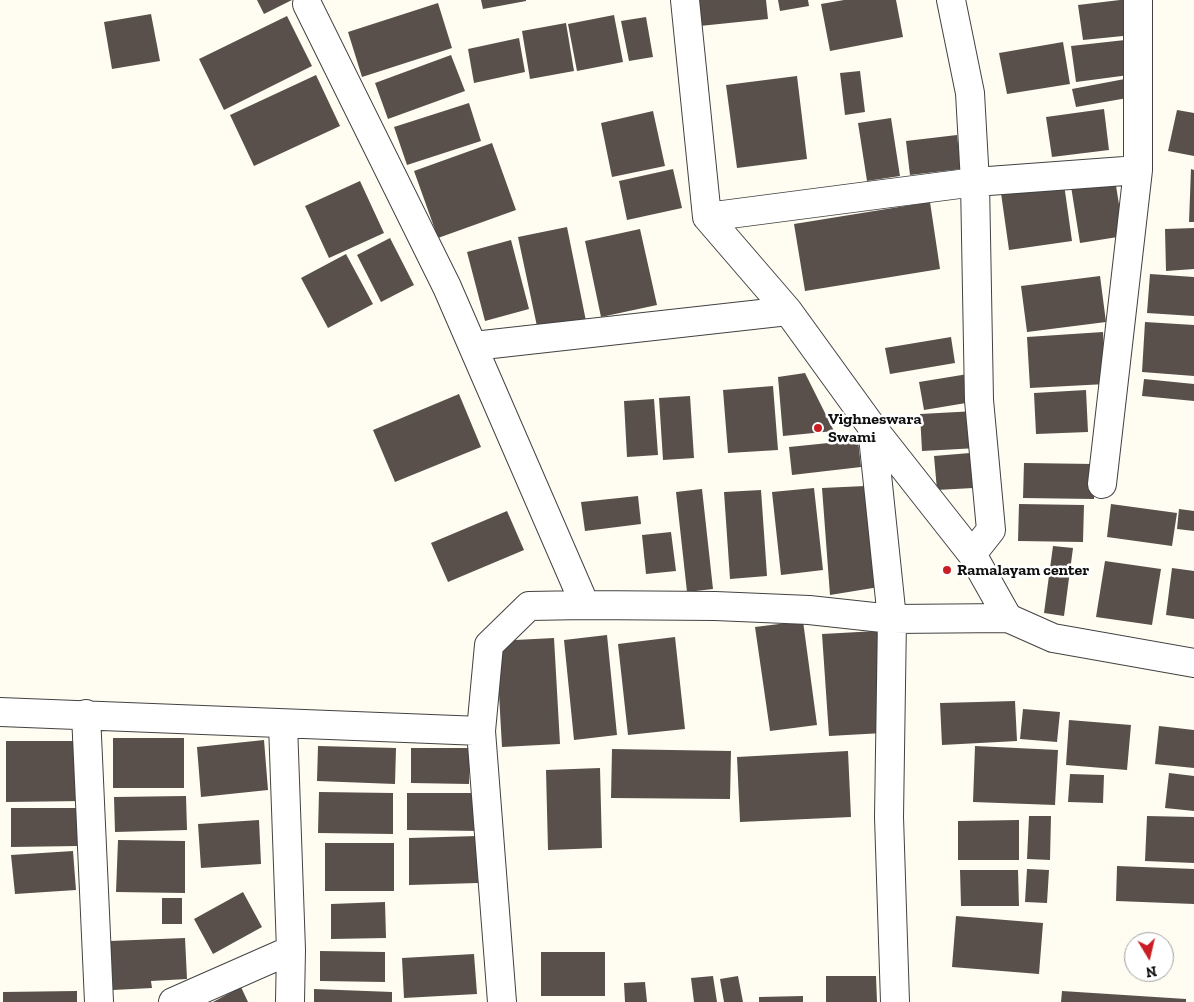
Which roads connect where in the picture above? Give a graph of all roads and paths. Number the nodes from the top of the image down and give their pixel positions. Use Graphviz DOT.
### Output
graph roads {
  1 [pos="685,0"];
  2 [pos="951,0"];
  3 [pos="1138,0"];
  4 [pos="307,4"];
  5 [pos="1138,170"];
  6 [pos="975,182"];
  7 [pos="707,218"];
  8 [pos="788,311"];
  9 [pos="474,346"];
  10 [pos="872,427"];
  11 [pos="1102,484"];
  12 [pos="972,554"];
  13 [pos="585,605"];
  14 [pos="1008,618"];
  15 [pos="892,619"];
  16 [pos="1194,663"];
  17 [pos="0,712"];
  18 [pos="86,714"];
  19 [pos="283,724"];
  20 [pos="481,731"];
  21 [pos="291,950"];
  22 [pos="99,1002"];
  23 [pos="173,1002"];
  24 [pos="290,1002"];
  25 [pos="502,1002"];
  26 [pos="896,1002"];
  1 -- 7 [label="street"];
  2 -- 6 [label="street"];
  3 -- 5 [label="street"];
  4 -- 9 [label="street"];
  5 -- 6 [label="street"];
  5 -- 11 [label="street"];
  6 -- 7 [label="street"];
  6 -- 12 [label="street"];
  7 -- 8 [label="street"];
  8 -- 9 [label="street"];
  8 -- 10 [label="street"];
  9 -- 13 [label="street"];
  10 -- 12 [label="street"];
  10 -- 15 [label="street"];
  12 -- 14 [label="street"];
  13 -- 15 [label="street"];
  13 -- 20 [label="street"];
  14 -- 15 [label="street"];
  14 -- 16 [label="street"];
  15 -- 26 [label="street"];
  17 -- 18 [label="street"];
  18 -- 19 [label="street"];
  18 -- 22 [label="street"];
  19 -- 20 [label="street"];
  19 -- 21 [label="street"];
  20 -- 25 [label="street"];
  21 -- 23 [label="street"];
  21 -- 24 [label="street"];
}
